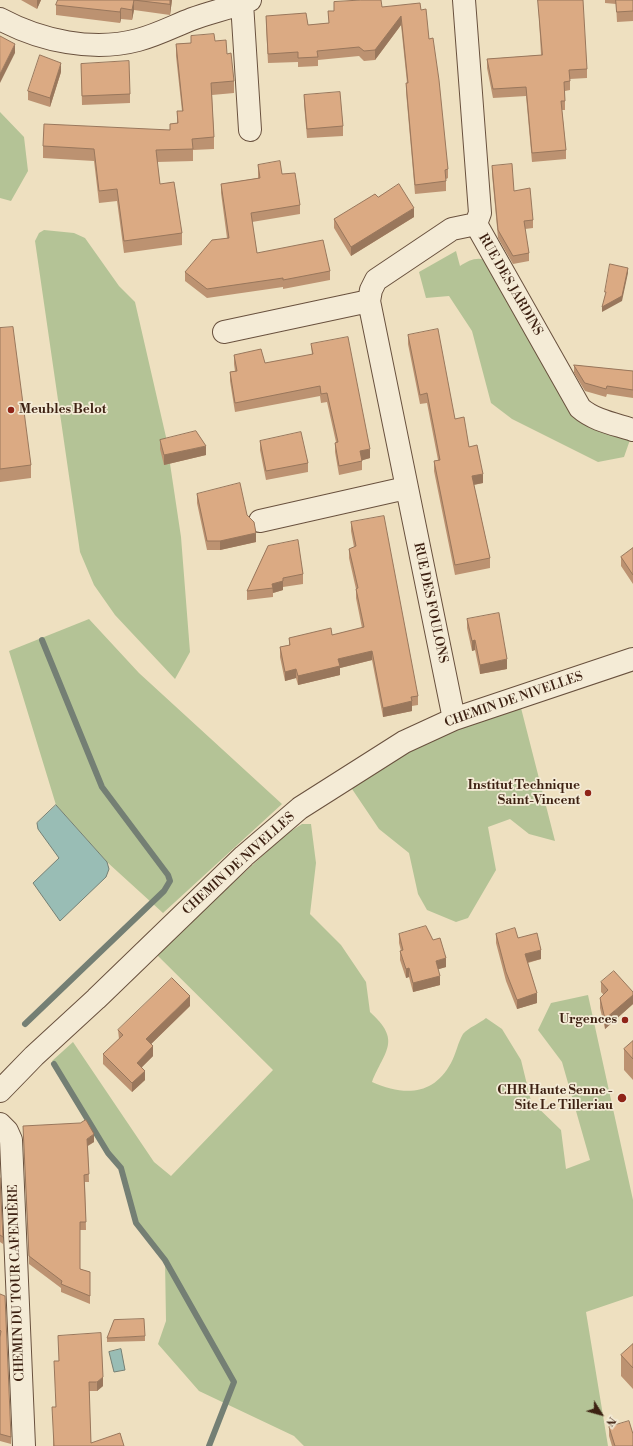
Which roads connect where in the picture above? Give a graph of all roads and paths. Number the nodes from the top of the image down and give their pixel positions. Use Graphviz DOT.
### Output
graph roads {
  1 [pos="464,0"];
  2 [pos="246,2"];
  3 [pos="0,19"];
  4 [pos="250,130"];
  5 [pos="476,224"];
  6 [pos="369,301"];
  7 [pos="224,332"];
  8 [pos="633,430"];
  9 [pos="406,488"];
  10 [pos="260,521"];
  11 [pos="633,659"];
  12 [pos="454,719"];
  13 [pos="0,1091"];
  14 [pos="0,1124"];
  15 [pos="24,1446"];
  1 -- 5 [label="street, RUE DES JARDINS"];
  2 -- 3 [label="street"];
  2 -- 4 [label="street"];
  5 -- 6 [label="street, RUE DES FOULONS"];
  5 -- 8 [label="street, RUE DES JARDINS"];
  6 -- 7 [label="street"];
  6 -- 9 [label="street, RUE DES FOULONS"];
  9 -- 10 [label="street"];
  9 -- 12 [label="street, RUE DES FOULONS"];
  11 -- 12 [label="street, CHEMIN DE NIVELLES"];
  12 -- 13 [label="street, CHEMIN DE NIVELLES"];
  14 -- 15 [label="street, CHEMIN DU TOUR CAFENIÈRE"];
}
